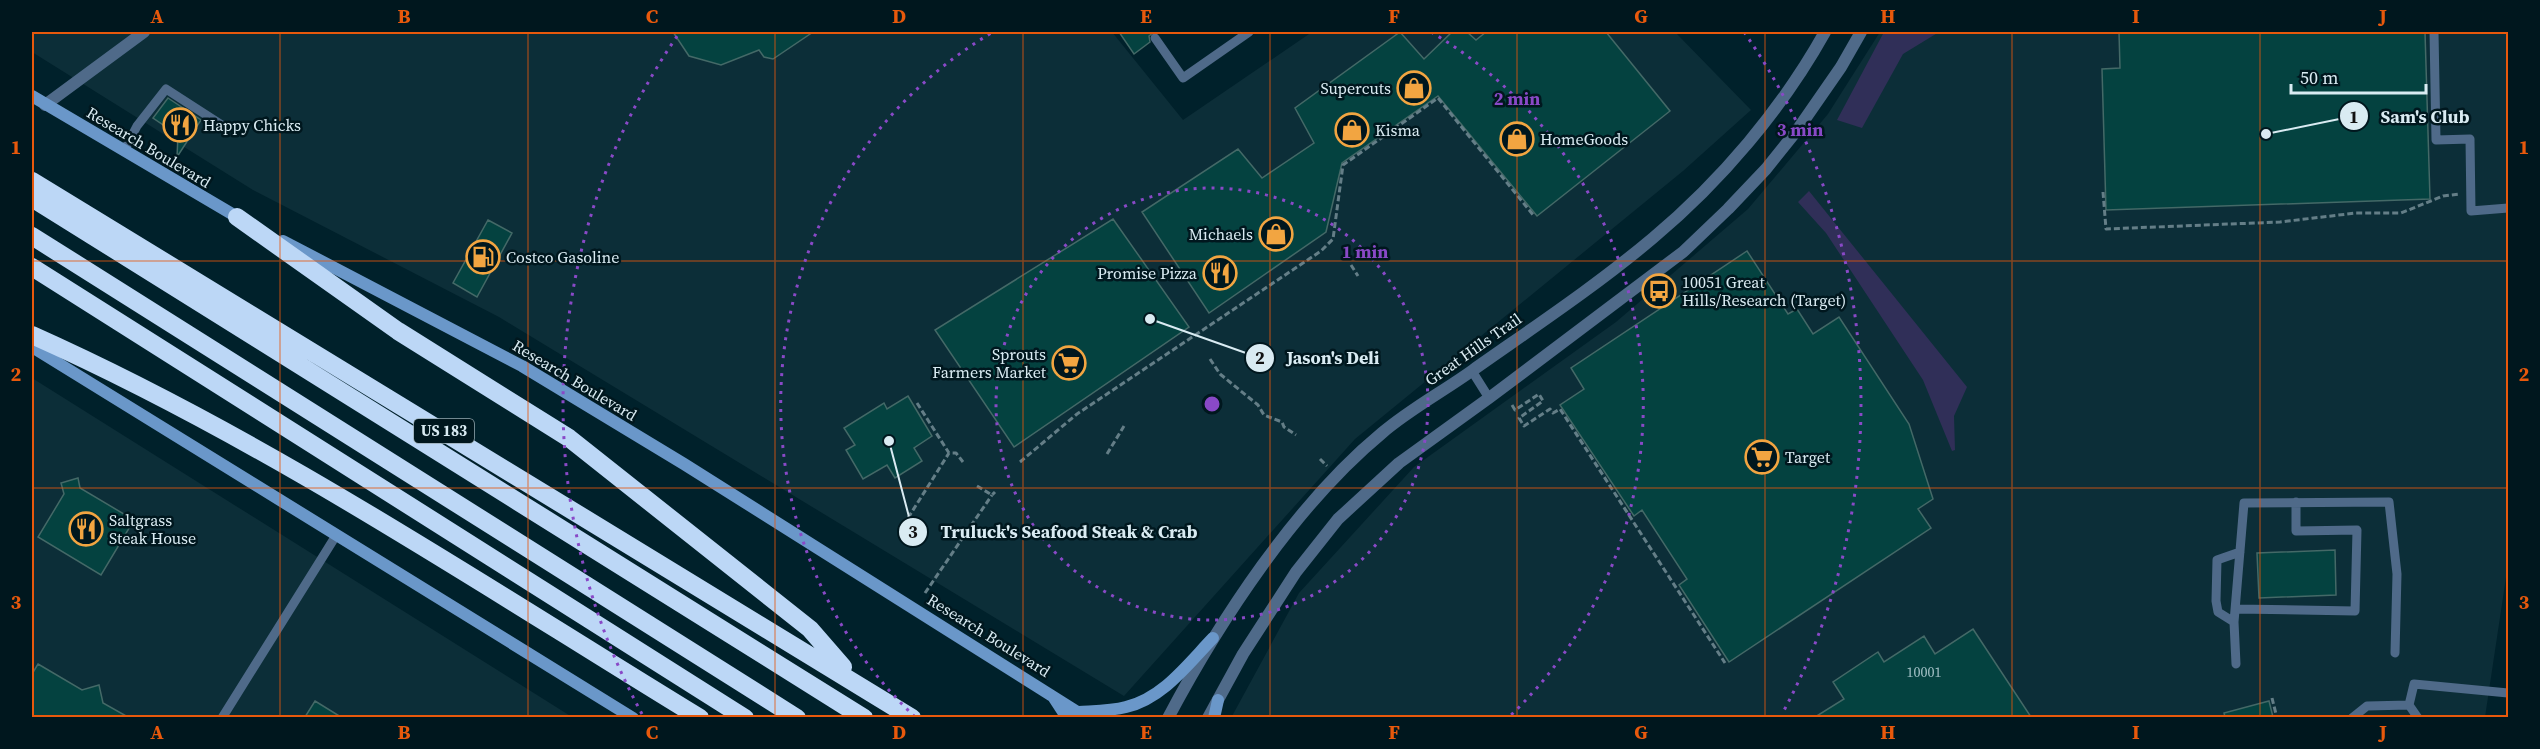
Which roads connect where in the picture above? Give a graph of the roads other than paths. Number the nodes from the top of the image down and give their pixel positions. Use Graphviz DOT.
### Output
graph roads {
  1 [pos="144,32"];
  2 [pos="1249,32"];
  3 [pos="1826,32"];
  4 [pos="1861,32"];
  5 [pos="2434,32"];
  6 [pos="1155,38"];
  7 [pos="32,96"];
  8 [pos="45,105"];
  9 [pos="228,129"];
  10 [pos="124,152"];
  11 [pos="32,181"];
  12 [pos="32,198"];
  13 [pos="2508,208"];
  14 [pos="237,217"];
  15 [pos="32,236"];
  16 [pos="32,267"];
  17 [pos="32,335"];
  18 [pos="32,347"];
  19 [pos="1472,371"];
  20 [pos="1489,398"];
  21 [pos="2296,502"];
  22 [pos="337,534"];
  23 [pos="2240,552"];
  24 [pos="2236,609"];
  25 [pos="2234,622"];
  26 [pos="1213,638"];
  27 [pos="2395,653"];
  28 [pos="2236,664"];
  29 [pos="856,682"];
  30 [pos="2508,693"];
  31 [pos="1051,694"];
  32 [pos="1218,700"];
  33 [pos="2409,705"];
  34 [pos="1083,715"];
  35 [pos="222,717"];
  36 [pos="633,717"];
  37 [pos="700,717"];
  38 [pos="745,717"];
  39 [pos="797,717"];
  40 [pos="864,717"];
  41 [pos="912,717"];
  42 [pos="1067,717"];
  43 [pos="1168,717"];
  44 [pos="1208,717"];
  45 [pos="1214,717"];
  46 [pos="2352,717"];
  47 [pos="2418,717"];
  1 -- 8 [label="street"];
  2 -- 6 [label="lane"];
  3 -- 19 [label="street, Great Hills Trail"];
  4 -- 20 [label="street"];
  5 -- 13 [label="lane"];
  7 -- 8 [label="main road, Research Boulevard"];
  8 -- 10 [label="main road, Research Boulevard"];
  9 -- 10 [label="lane"];
  10 -- 14 [label="main road, Research Boulevard"];
  11 -- 29 [label="highway, US 183"];
  12 -- 40 [label="highway"];
  14 -- 29 [label="highway"];
  14 -- 31 [label="main road, Research Boulevard"];
  15 -- 39 [label="highway"];
  16 -- 38 [label="highway"];
  17 -- 37 [label="highway"];
  18 -- 22 [label="main road"];
  19 -- 20 [label="lane"];
  19 -- 26 [label="street, Great Hills Trail"];
  20 -- 32 [label="street"];
  21 -- 23 [label="lane"];
  21 -- 24 [label="lane"];
  21 -- 27 [label="lane"];
  22 -- 35 [label="lane"];
  22 -- 36 [label="main road"];
  23 -- 24 [label="lane"];
  23 -- 25 [label="lane"];
  24 -- 25 [label="lane"];
  25 -- 28 [label="lane"];
  26 -- 34 [label="main road"];
  26 -- 43 [label="street, Great Hills Trail"];
  29 -- 41 [label="highway, US 183"];
  30 -- 33 [label="lane"];
  31 -- 34 [label="main road, Research Boulevard"];
  31 -- 42 [label="main road"];
  32 -- 44 [label="street"];
  32 -- 45 [label="main road"];
  33 -- 46 [label="lane"];
  33 -- 47 [label="lane"];
}
